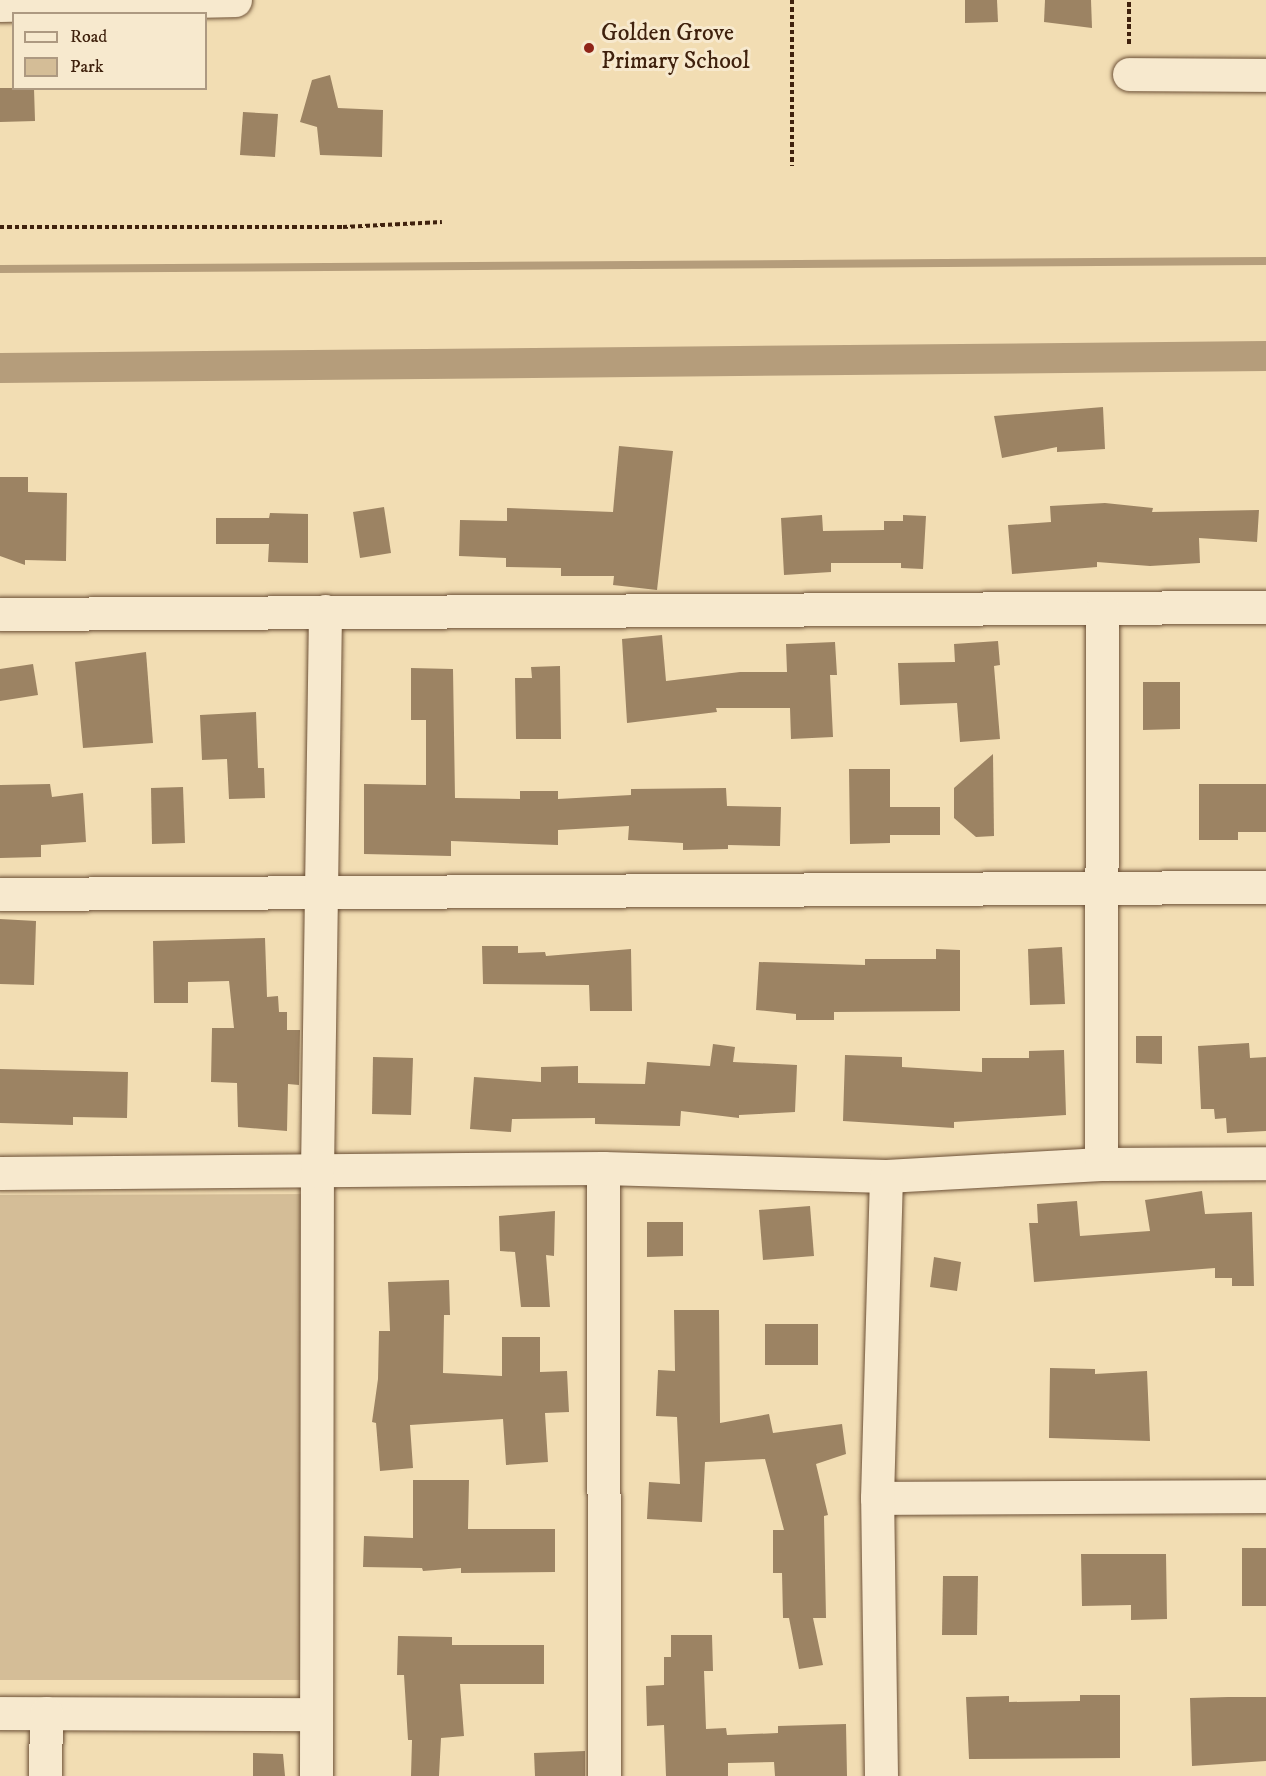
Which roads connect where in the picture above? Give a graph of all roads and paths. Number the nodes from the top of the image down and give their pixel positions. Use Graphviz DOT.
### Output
graph roads {
  1 [pos="235,0"];
  2 [pos="792,0"];
  3 [pos="1129,0"];
  4 [pos="0,5"];
  5 [pos="1129,74"];
  6 [pos="1266,75"];
  7 [pos="792,166"];
  8 [pos="442,222"];
  9 [pos="0,227"];
  10 [pos="1266,607"];
  11 [pos="1102,610"];
  12 [pos="325,611"];
  13 [pos="0,614"];
  14 [pos="1101,886"];
  15 [pos="1266,887"];
  16 [pos="322,893"];
  17 [pos="0,894"];
  18 [pos="1266,1163"];
  19 [pos="1101,1164"];
  20 [pos="603,1168"];
  21 [pos="317,1171"];
  22 [pos="0,1173"];
  23 [pos="886,1176"];
  24 [pos="1266,1496"];
  25 [pos="877,1498"];
  26 [pos="0,1713"];
  27 [pos="46,1713"];
  28 [pos="315,1714"];
  29 [pos="45,1776"];
  30 [pos="316,1776"];
  31 [pos="604,1776"];
  32 [pos="881,1776"];
  1 -- 4 [label="street"];
  2 -- 7 [label="path"];
  3 -- 5 [label="path"];
  5 -- 6 [label="street"];
  8 -- 9 [label="path"];
  10 -- 11 [label="street"];
  11 -- 12 [label="street"];
  11 -- 14 [label="street"];
  12 -- 13 [label="street"];
  12 -- 16 [label="street"];
  14 -- 15 [label="street"];
  14 -- 16 [label="street"];
  14 -- 19 [label="street"];
  16 -- 17 [label="street"];
  16 -- 21 [label="street"];
  18 -- 19 [label="street"];
  19 -- 23 [label="street"];
  20 -- 21 [label="street"];
  20 -- 23 [label="street"];
  20 -- 31 [label="street"];
  21 -- 22 [label="street"];
  21 -- 28 [label="street"];
  23 -- 25 [label="street"];
  24 -- 25 [label="street"];
  25 -- 32 [label="street"];
  26 -- 27 [label="street"];
  27 -- 28 [label="street"];
  27 -- 29 [label="street"];
  28 -- 30 [label="street"];
}
